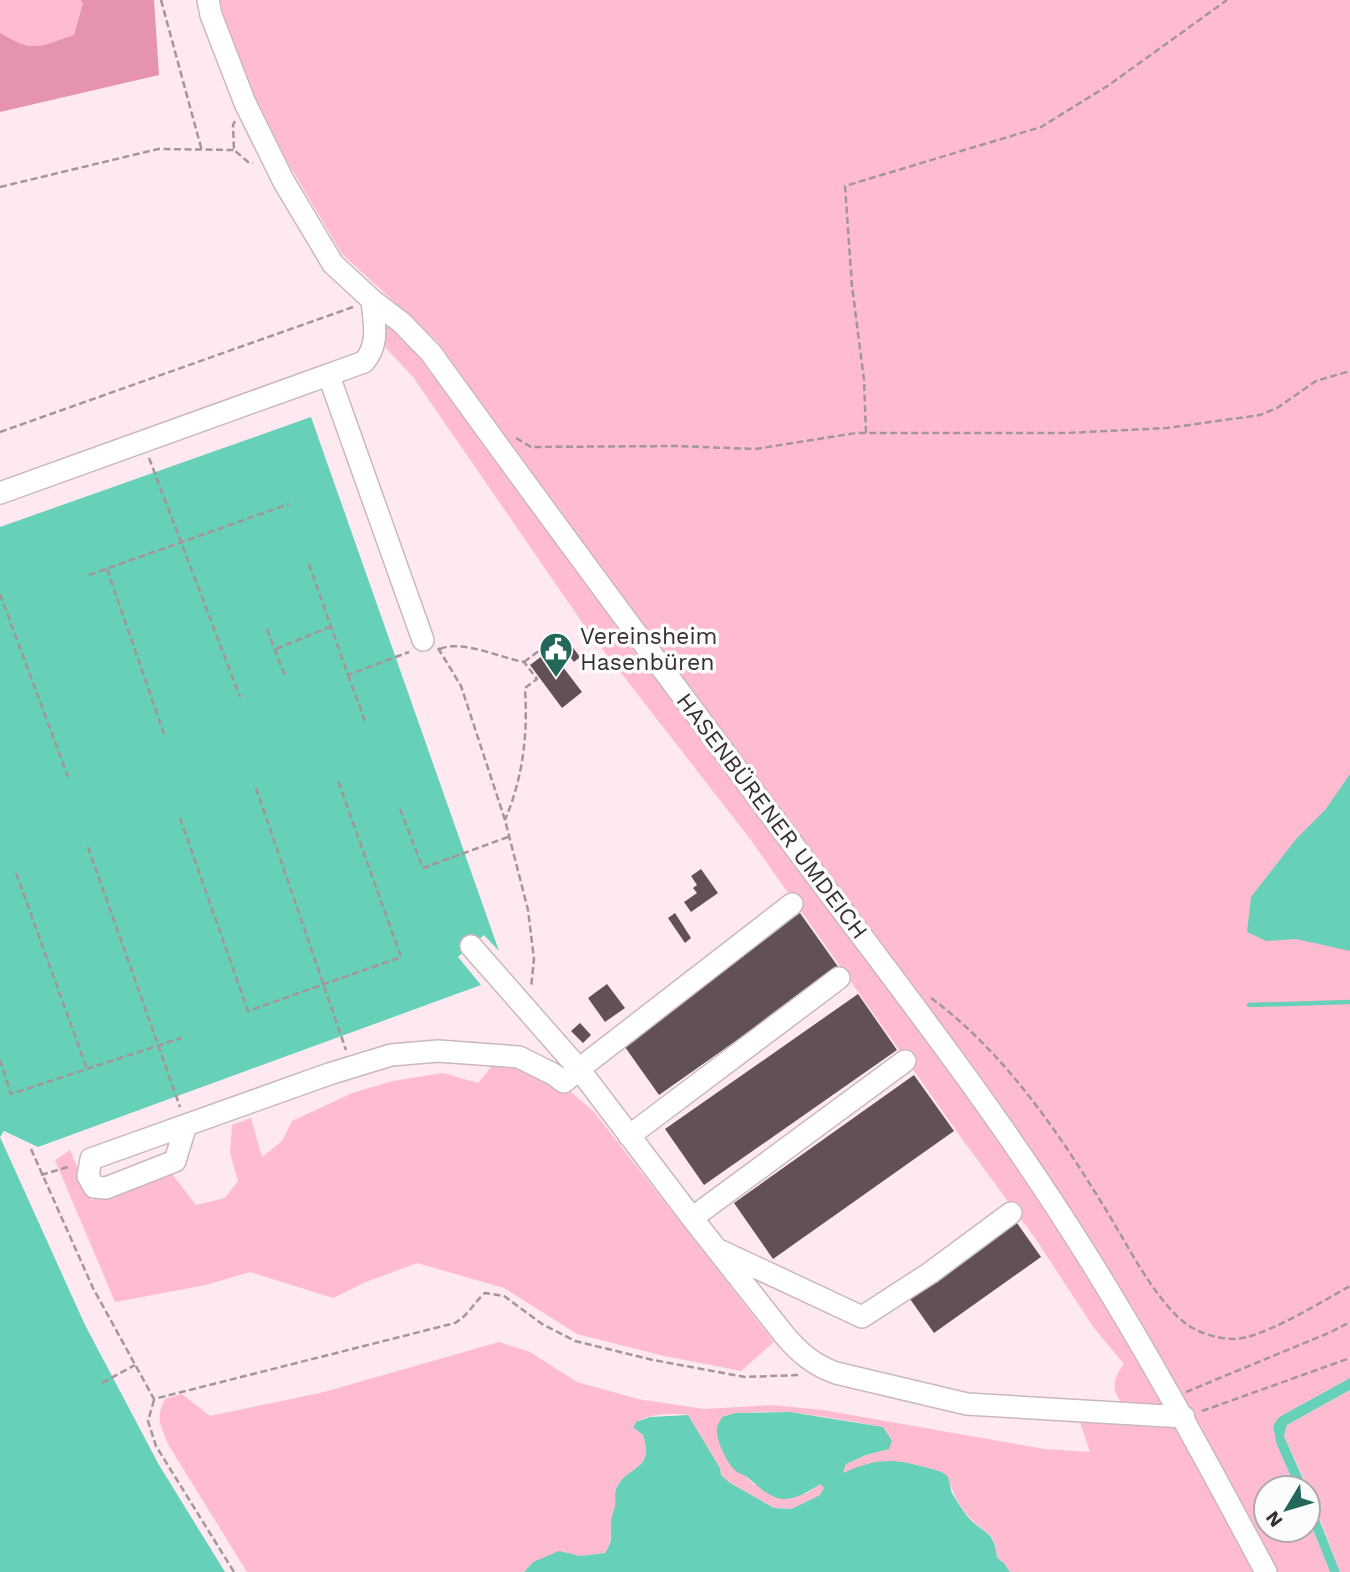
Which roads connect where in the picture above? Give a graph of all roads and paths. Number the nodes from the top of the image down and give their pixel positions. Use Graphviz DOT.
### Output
graph roads {
  1 [pos="161,0"];
  2 [pos="208,0"];
  3 [pos="1227,0"];
  4 [pos="234,150"];
  5 [pos="202,151"];
  6 [pos="0,187"];
  7 [pos="372,300"];
  8 [pos="1350,371"];
  9 [pos="329,376"];
  10 [pos="0,432"];
  11 [pos="866,433"];
  12 [pos="510,435"];
  13 [pos="154,473"];
  14 [pos="0,494"];
  15 [pos="289,505"];
  16 [pos="181,542"];
  17 [pos="309,564"];
  18 [pos="107,569"];
  19 [pos="89,575"];
  20 [pos="0,594"];
  21 [pos="332,626"];
  22 [pos="267,629"];
  23 [pos="561,634"];
  24 [pos="431,644"];
  25 [pos="275,649"];
  26 [pos="395,657"];
  27 [pos="524,662"];
  28 [pos="348,674"];
  29 [pos="285,676"];
  30 [pos="240,697"];
  31 [pos="366,724"];
  32 [pos="166,737"];
  33 [pos="68,776"];
  34 [pos="337,778"];
  35 [pos="256,788"];
  36 [pos="400,809"];
  37 [pos="180,818"];
  38 [pos="505,820"];
  39 [pos="509,837"];
  40 [pos="88,846"];
  41 [pos="16,873"];
  42 [pos="792,904"];
  43 [pos="471,946"];
  44 [pos="839,978"];
  45 [pos="326,986"];
  46 [pos="908,999"];
  47 [pos="519,1001"];
  48 [pos="342,1037"];
  49 [pos="181,1038"];
  50 [pos="159,1044"];
  51 [pos="0,1060"];
  52 [pos="905,1062"];
  53 [pos="87,1069"];
  54 [pos="579,1069"];
  55 [pos="176,1096"];
  56 [pos="186,1125"];
  57 [pos="629,1136"];
  58 [pos="30,1149"];
  59 [pos="91,1159"];
  60 [pos="41,1175"];
  61 [pos="1011,1213"];
  62 [pos="692,1219"];
  63 [pos="716,1248"];
  64 [pos="1350,1286"];
  65 [pos="1350,1322"];
  66 [pos="1350,1357"];
  67 [pos="135,1365"];
  68 [pos="822,1368"];
  69 [pos="102,1382"];
  70 [pos="1173,1397"];
  71 [pos="154,1399"];
  72 [pos="1184,1417"];
  73 [pos="234,1572"];
  74 [pos="1266,1572"];
  1 -- 5 [label="path"];
  2 -- 7 [label="street, HASENBÜRENER UMDEICH"];
  3 -- 11 [label="path"];
  4 -- 5 [label="path"];
  5 -- 6 [label="path"];
  7 -- 9 [label="street"];
  7 -- 10 [label="path"];
  7 -- 46 [label="street, HASENBÜRENER UMDEICH"];
  8 -- 11 [label="path"];
  9 -- 14 [label="street"];
  9 -- 24 [label="street"];
  11 -- 12 [label="path"];
  13 -- 16 [label="path"];
  15 -- 16 [label="path"];
  16 -- 18 [label="path"];
  16 -- 30 [label="path"];
  17 -- 21 [label="path"];
  18 -- 19 [label="path"];
  18 -- 32 [label="path"];
  20 -- 33 [label="path"];
  21 -- 25 [label="path"];
  21 -- 28 [label="path"];
  22 -- 25 [label="path"];
  23 -- 27 [label="path"];
  24 -- 27 [label="path"];
  24 -- 38 [label="path"];
  25 -- 29 [label="path"];
  26 -- 28 [label="path"];
  27 -- 38 [label="path"];
  28 -- 31 [label="path"];
  34 -- 45 [label="path"];
  35 -- 45 [label="path"];
  36 -- 39 [label="path"];
  37 -- 45 [label="path"];
  38 -- 39 [label="path"];
  39 -- 47 [label="path"];
  40 -- 50 [label="path"];
  41 -- 53 [label="path"];
  42 -- 54 [label="street"];
  43 -- 47 [label="street"];
  44 -- 57 [label="street"];
  45 -- 48 [label="path"];
  46 -- 64 [label="path"];
  46 -- 70 [label="street, HASENBÜRENER UMDEICH"];
  47 -- 54 [label="street"];
  49 -- 50 [label="path"];
  50 -- 53 [label="path"];
  50 -- 55 [label="path"];
  51 -- 53 [label="path"];
  52 -- 62 [label="street"];
  54 -- 56 [label="street"];
  54 -- 57 [label="street"];
  56 -- 59 [label="street"];
  56 -- 59 [label="street"];
  57 -- 62 [label="street"];
  58 -- 60 [label="path"];
  59 -- 60 [label="path"];
  60 -- 67 [label="path"];
  61 -- 63 [label="street"];
  62 -- 63 [label="street"];
  63 -- 68 [label="street"];
  65 -- 70 [label="path"];
  66 -- 72 [label="path"];
  67 -- 69 [label="path"];
  67 -- 71 [label="path"];
  68 -- 71 [label="path"];
  68 -- 72 [label="street"];
  70 -- 72 [label="street, HASENBÜRENER UMDEICH"];
  71 -- 73 [label="path"];
  72 -- 74 [label="street, HASENBÜRENER UMDEICH"];
}
